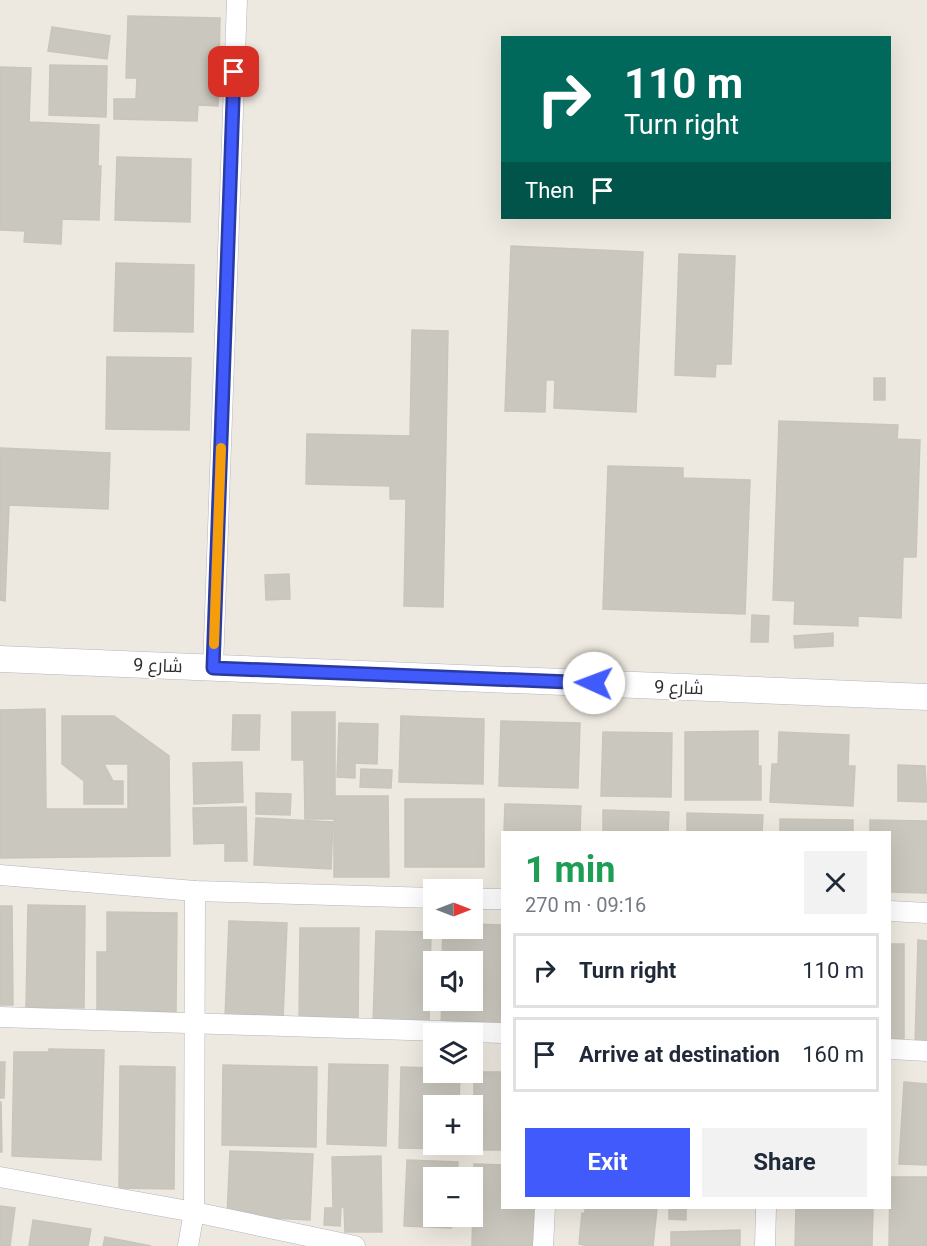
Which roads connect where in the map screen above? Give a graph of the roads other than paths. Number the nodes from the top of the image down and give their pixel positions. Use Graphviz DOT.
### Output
graph roads {
  1 [pos="237,0"];
  2 [pos="0,659"];
  3 [pos="213,668"];
  4 [pos="927,697"];
  5 [pos="0,875"];
  6 [pos="195,891"];
  7 [pos="423,898"];
  8 [pos="483,899"];
  9 [pos="501,899"];
  10 [pos="891,911"];
  11 [pos="927,913"];
  12 [pos="0,1017"];
  13 [pos="195,1023"];
  14 [pos="501,1033"];
  15 [pos="891,1049"];
  16 [pos="927,1051"];
  17 [pos="0,1177"];
  18 [pos="545,1209"];
  19 [pos="766,1209"];
  20 [pos="194,1212"];
  21 [pos="188,1246"];
  22 [pos="355,1246"];
  23 [pos="543,1246"];
  24 [pos="765,1246"];
  1 -- 3 [label="street"];
  2 -- 3 [label="street, شارع 9"];
  3 -- 4 [label="street, شارع 9"];
  5 -- 6 [label="street"];
  6 -- 7 [label="street"];
  6 -- 13 [label="street"];
  8 -- 9 [label="street"];
  10 -- 11 [label="street"];
  12 -- 13 [label="street"];
  13 -- 14 [label="street"];
  13 -- 20 [label="street"];
  15 -- 16 [label="street"];
  17 -- 20 [label="street"];
  18 -- 23 [label="street"];
  19 -- 24 [label="street"];
  20 -- 21 [label="street"];
  20 -- 22 [label="street"];
}
